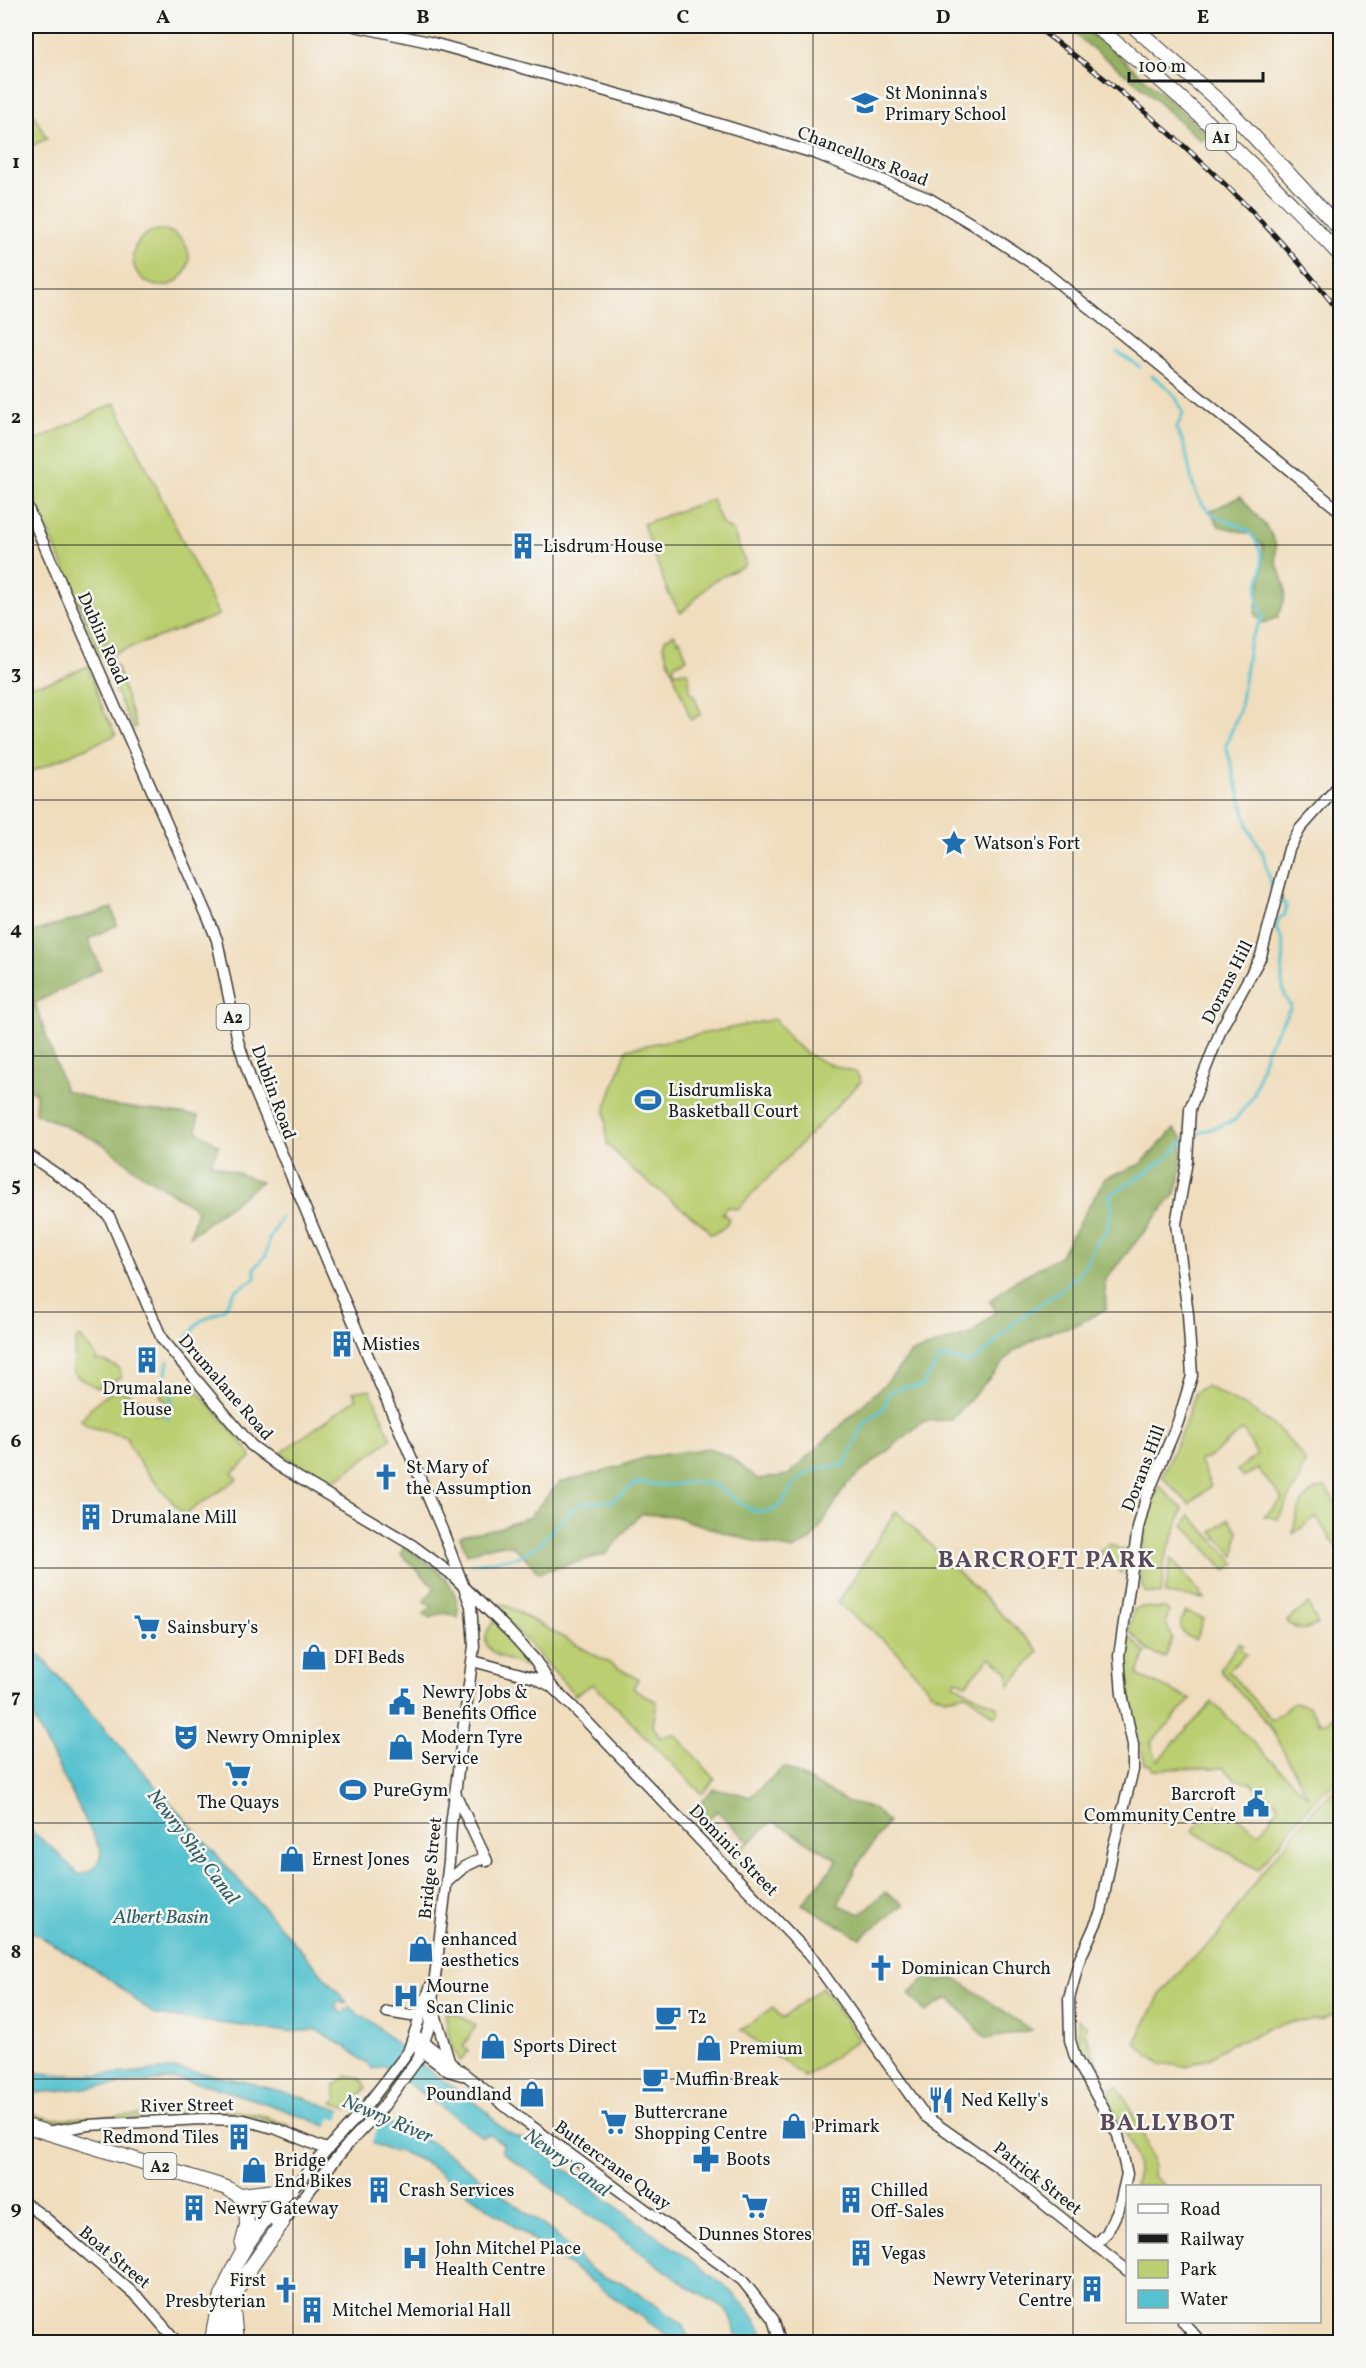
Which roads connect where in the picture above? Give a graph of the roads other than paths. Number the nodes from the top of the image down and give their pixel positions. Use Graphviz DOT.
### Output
graph roads {
  1 [pos="355,26"];
  2 [pos="1095,26"];
  3 [pos="1133,26"];
  4 [pos="1341,229"];
  5 [pos="1341,255"];
  6 [pos="26,504"];
  7 [pos="1341,511"];
  8 [pos="1341,784"];
  9 [pos="26,1153"];
  10 [pos="466,1587"];
  11 [pos="473,1661"];
  12 [pos="551,1686"];
  13 [pos="455,1792"];
  14 [pos="447,1882"];
  15 [pos="435,1974"];
  16 [pos="433,2007"];
  17 [pos="387,2012"];
  18 [pos="422,2013"];
  19 [pos="416,2047"];
  20 [pos="449,2061"];
  21 [pos="464,2076"];
  22 [pos="925,2116"];
  23 [pos="26,2126"];
  24 [pos="44,2132"];
  25 [pos="326,2149"];
  26 [pos="291,2189"];
  27 [pos="244,2196"];
  28 [pos="26,2204"];
  29 [pos="270,2213"];
  30 [pos="282,2223"];
  31 [pos="1096,2245"];
  32 [pos="239,2259"];
  33 [pos="1126,2269"];
  34 [pos="233,2301"];
  35 [pos="1184,2323"];
  36 [pos="177,2343"];
  37 [pos="212,2343"];
  38 [pos="224,2343"];
  39 [pos="237,2343"];
  40 [pos="780,2343"];
  41 [pos="1201,2343"];
  1 -- 7 [label="main road, Chancellors Road"];
  2 -- 5 [label="highway, A1"];
  3 -- 4 [label="highway, A1"];
  6 -- 10 [label="main road, Dublin Road / A2"];
  8 -- 31 [label="main road, Dorans Hill"];
  9 -- 10 [label="main road, Drumalane Road"];
  10 -- 11 [label="main road, Bridge Street / A2"];
  10 -- 12 [label="main road"];
  11 -- 12 [label="main road, Dominic Street"];
  11 -- 13 [label="main road, Bridge Street / A2"];
  12 -- 22 [label="main road, Dominic Street"];
  13 -- 14 [label="main road, Bridge Street / A2"];
  13 -- 14 [label="main road"];
  14 -- 15 [label="main road, Bridge Street / A2"];
  15 -- 16 [label="main road, Bridge Street / A2"];
  15 -- 18 [label="main road, Bridge Street / A2"];
  16 -- 19 [label="main road, Bridge Street / A2"];
  16 -- 20 [label="main road"];
  17 -- 18 [label="main road"];
  18 -- 19 [label="main road, Bridge Street / A2"];
  19 -- 20 [label="main road, Buttercrane Quay"];
  19 -- 21 [label="main road, Buttercrane Quay"];
  19 -- 25 [label="main road, A2"];
  19 -- 30 [label="main road, A2"];
  20 -- 21 [label="main road, Buttercrane Quay"];
  21 -- 40 [label="main road, Buttercrane Quay"];
  22 -- 31 [label="main road, Patrick Street"];
  23 -- 24 [label="highway, A2"];
  24 -- 25 [label="main road, River Street"];
  24 -- 27 [label="highway, A2"];
  25 -- 26 [label="main road, A2"];
  26 -- 27 [label="highway"];
  26 -- 29 [label="main road, A2"];
  27 -- 29 [label="highway, A2"];
  27 -- 32 [label="highway"];
  28 -- 36 [label="main road, Boat Street"];
  29 -- 30 [label="highway, A2"];
  29 -- 32 [label="highway"];
  30 -- 32 [label="highway"];
  30 -- 34 [label="highway"];
  31 -- 33 [label="main road, Patrick Street"];
  32 -- 37 [label="highway"];
  34 -- 38 [label="highway"];
  34 -- 39 [label="highway"];
  35 -- 41 [label="main road"];
}
